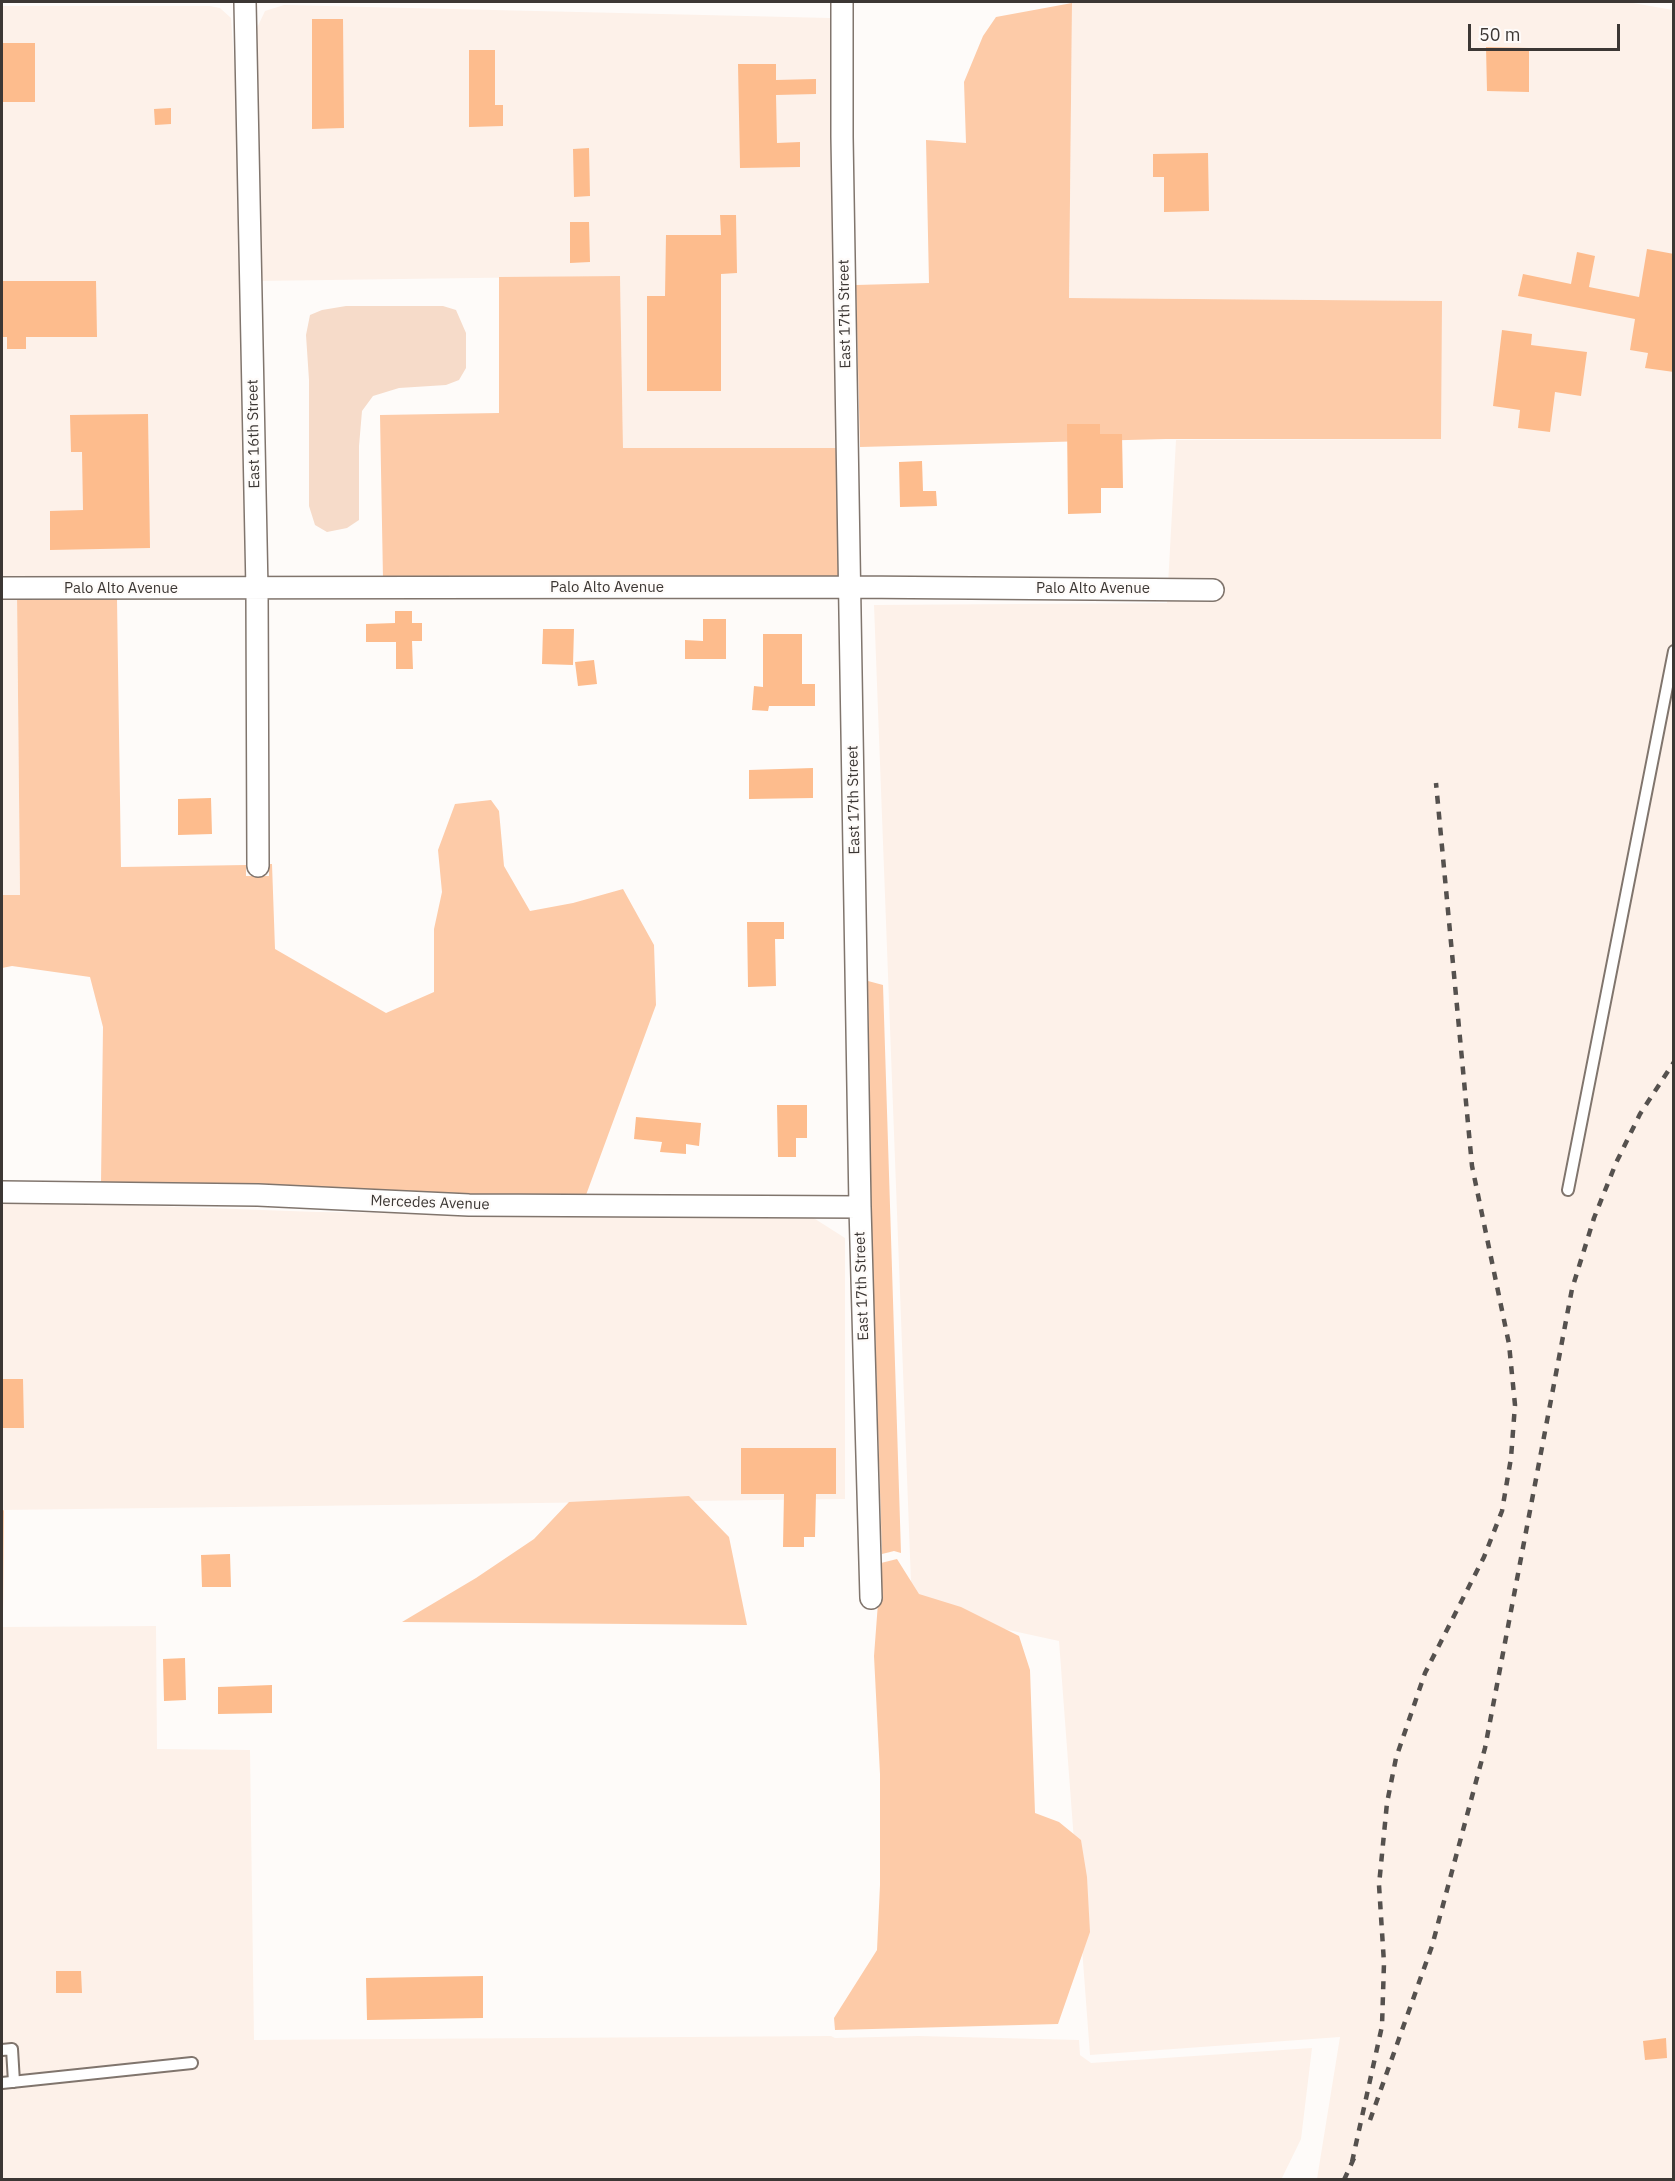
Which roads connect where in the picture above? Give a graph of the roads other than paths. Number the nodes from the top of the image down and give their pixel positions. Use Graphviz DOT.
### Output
graph roads {
  1 [pos="245,2"];
  2 [pos="842,2"];
  3 [pos="851,587"];
  4 [pos="2,588"];
  5 [pos="257,590"];
  6 [pos="1213,590"];
  7 [pos="1674,651"];
  8 [pos="258,866"];
  9 [pos="1568,1190"];
  10 [pos="2,1192"];
  11 [pos="860,1207"];
  12 [pos="872,1599"];
  13 [pos="2,2050"];
  14 [pos="192,2063"];
  15 [pos="14,2082"];
  16 [pos="2,2083"];
  1 -- 5 [label="street, East 16th Street"];
  2 -- 3 [label="street, East 17th Street"];
  3 -- 5 [label="street, Palo Alto Avenue"];
  3 -- 6 [label="street, Palo Alto Avenue"];
  3 -- 11 [label="street, East 17th Street"];
  4 -- 5 [label="street, Palo Alto Avenue"];
  5 -- 8 [label="street, East 16th Street"];
  7 -- 9 [label="lane"];
  10 -- 11 [label="street, Mercedes Avenue"];
  11 -- 12 [label="street, East 17th Street"];
  13 -- 15 [label="lane"];
  14 -- 15 [label="lane"];
  15 -- 16 [label="lane"];
}
